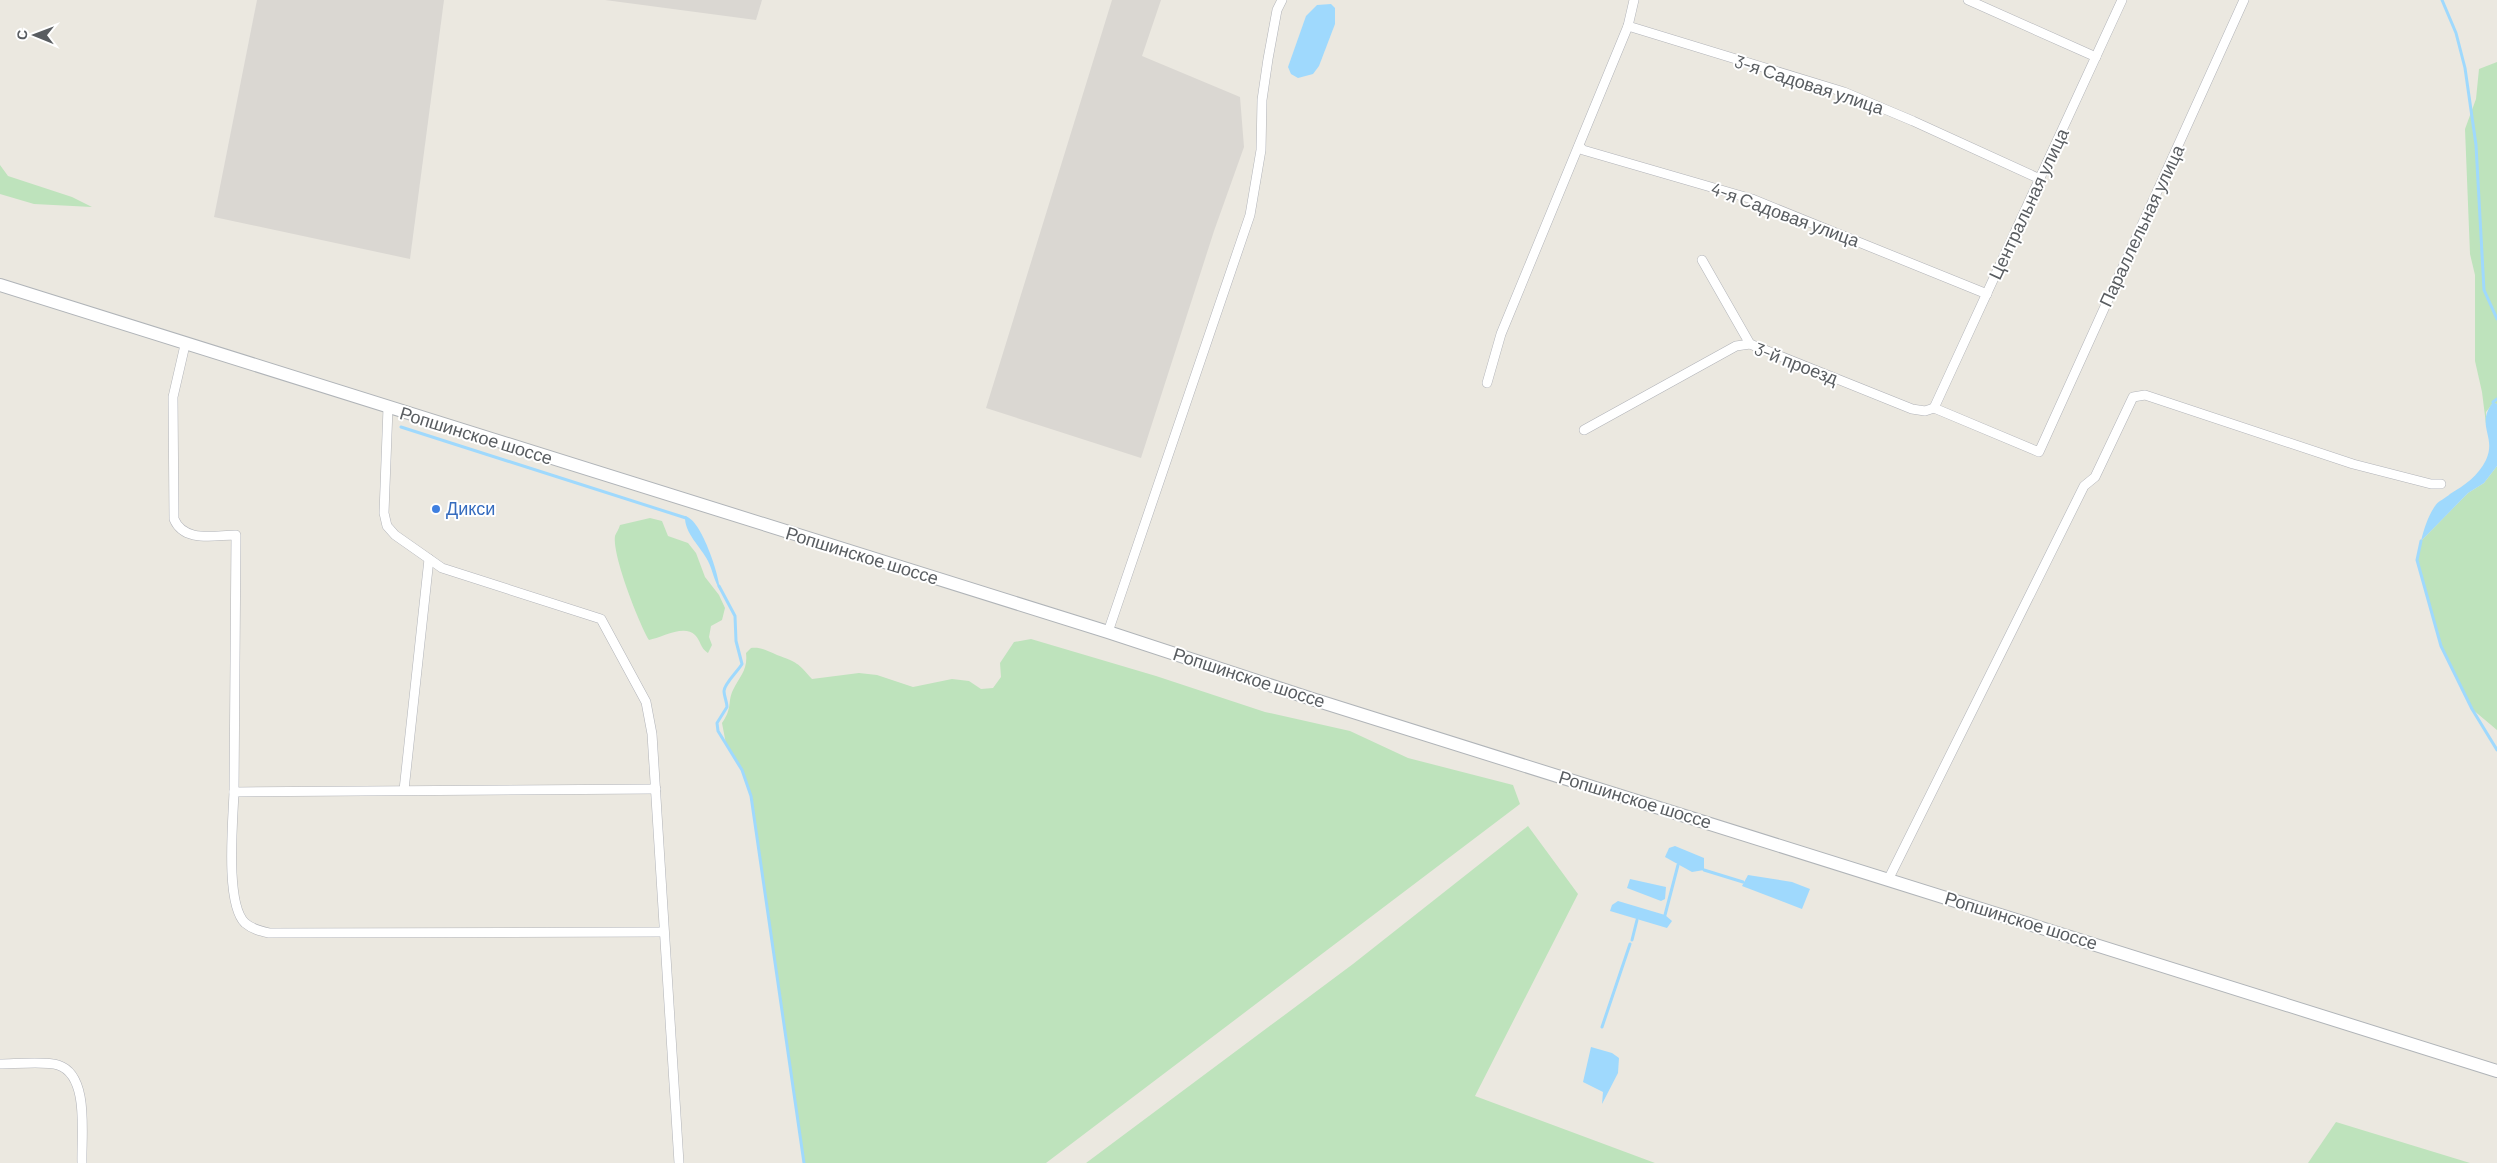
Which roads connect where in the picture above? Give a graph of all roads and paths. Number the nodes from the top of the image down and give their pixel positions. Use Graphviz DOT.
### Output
graph roads {
  1 [pos="1274,0"];
  2 [pos="1282,0"];
  3 [pos="1634,0"];
  4 [pos="1968,0"];
  5 [pos="2122,0"];
  6 [pos="2244,0"];
  7 [pos="1277,10"];
  8 [pos="1628,26"];
  9 [pos="2096,56"];
  10 [pos="1579,146"];
  11 [pos="2040,179"];
  12 [pos="1702,260"];
  13 [pos="0,285"];
  14 [pos="1987,294"];
  15 [pos="1750,344"];
  16 [pos="185,345"];
  17 [pos="1487,384"];
  18 [pos="388,408"];
  19 [pos="1934,408"];
  20 [pos="1584,430"];
  21 [pos="2441,484"];
  22 [pos="429,559"];
  23 [pos="1108,632"];
  24 [pos="404,790"];
  25 [pos="656,790"];
  26 [pos="234,792"];
  27 [pos="1888,880"];
  28 [pos="664,932"];
  29 [pos="0,1064"];
  30 [pos="2497,1071"];
  31 [pos="82,1163"];
  32 [pos="679,1163"];
  1 -- 7 [label="street"];
  2 -- 7 [label="street"];
  3 -- 8 [label="street"];
  4 -- 9 [label="street"];
  5 -- 9 [label="street, Центральная улица"];
  6 -- 19 [label="street, Параллельная улица"];
  7 -- 23 [label="street"];
  8 -- 10 [label="street"];
  8 -- 11 [label="street, 3-я Садовая улица"];
  9 -- 11 [label="street, Центральная улица"];
  10 -- 14 [label="street, 4-я Садовая улица"];
  10 -- 17 [label="street"];
  11 -- 14 [label="street, Центральная улица"];
  12 -- 15 [label="street"];
  13 -- 16 [label="main road, Ропшинское шоссе"];
  14 -- 19 [label="street, Центральная улица"];
  15 -- 19 [label="street, 3-й проезд"];
  15 -- 20 [label="street, 3-й проезд"];
  16 -- 18 [label="main road, Ропшинское шоссе"];
  16 -- 26 [label="street"];
  18 -- 22 [label="street"];
  18 -- 23 [label="main road, Ропшинское шоссе"];
  21 -- 27 [label="street"];
  22 -- 24 [label="street"];
  22 -- 25 [label="street"];
  23 -- 27 [label="main road, Ропшинское шоссе"];
  24 -- 25 [label="street"];
  24 -- 26 [label="street"];
  25 -- 28 [label="street"];
  26 -- 28 [label="street"];
  27 -- 30 [label="main road, Ропшинское шоссе"];
  28 -- 32 [label="street"];
  29 -- 31 [label="street"];
}
